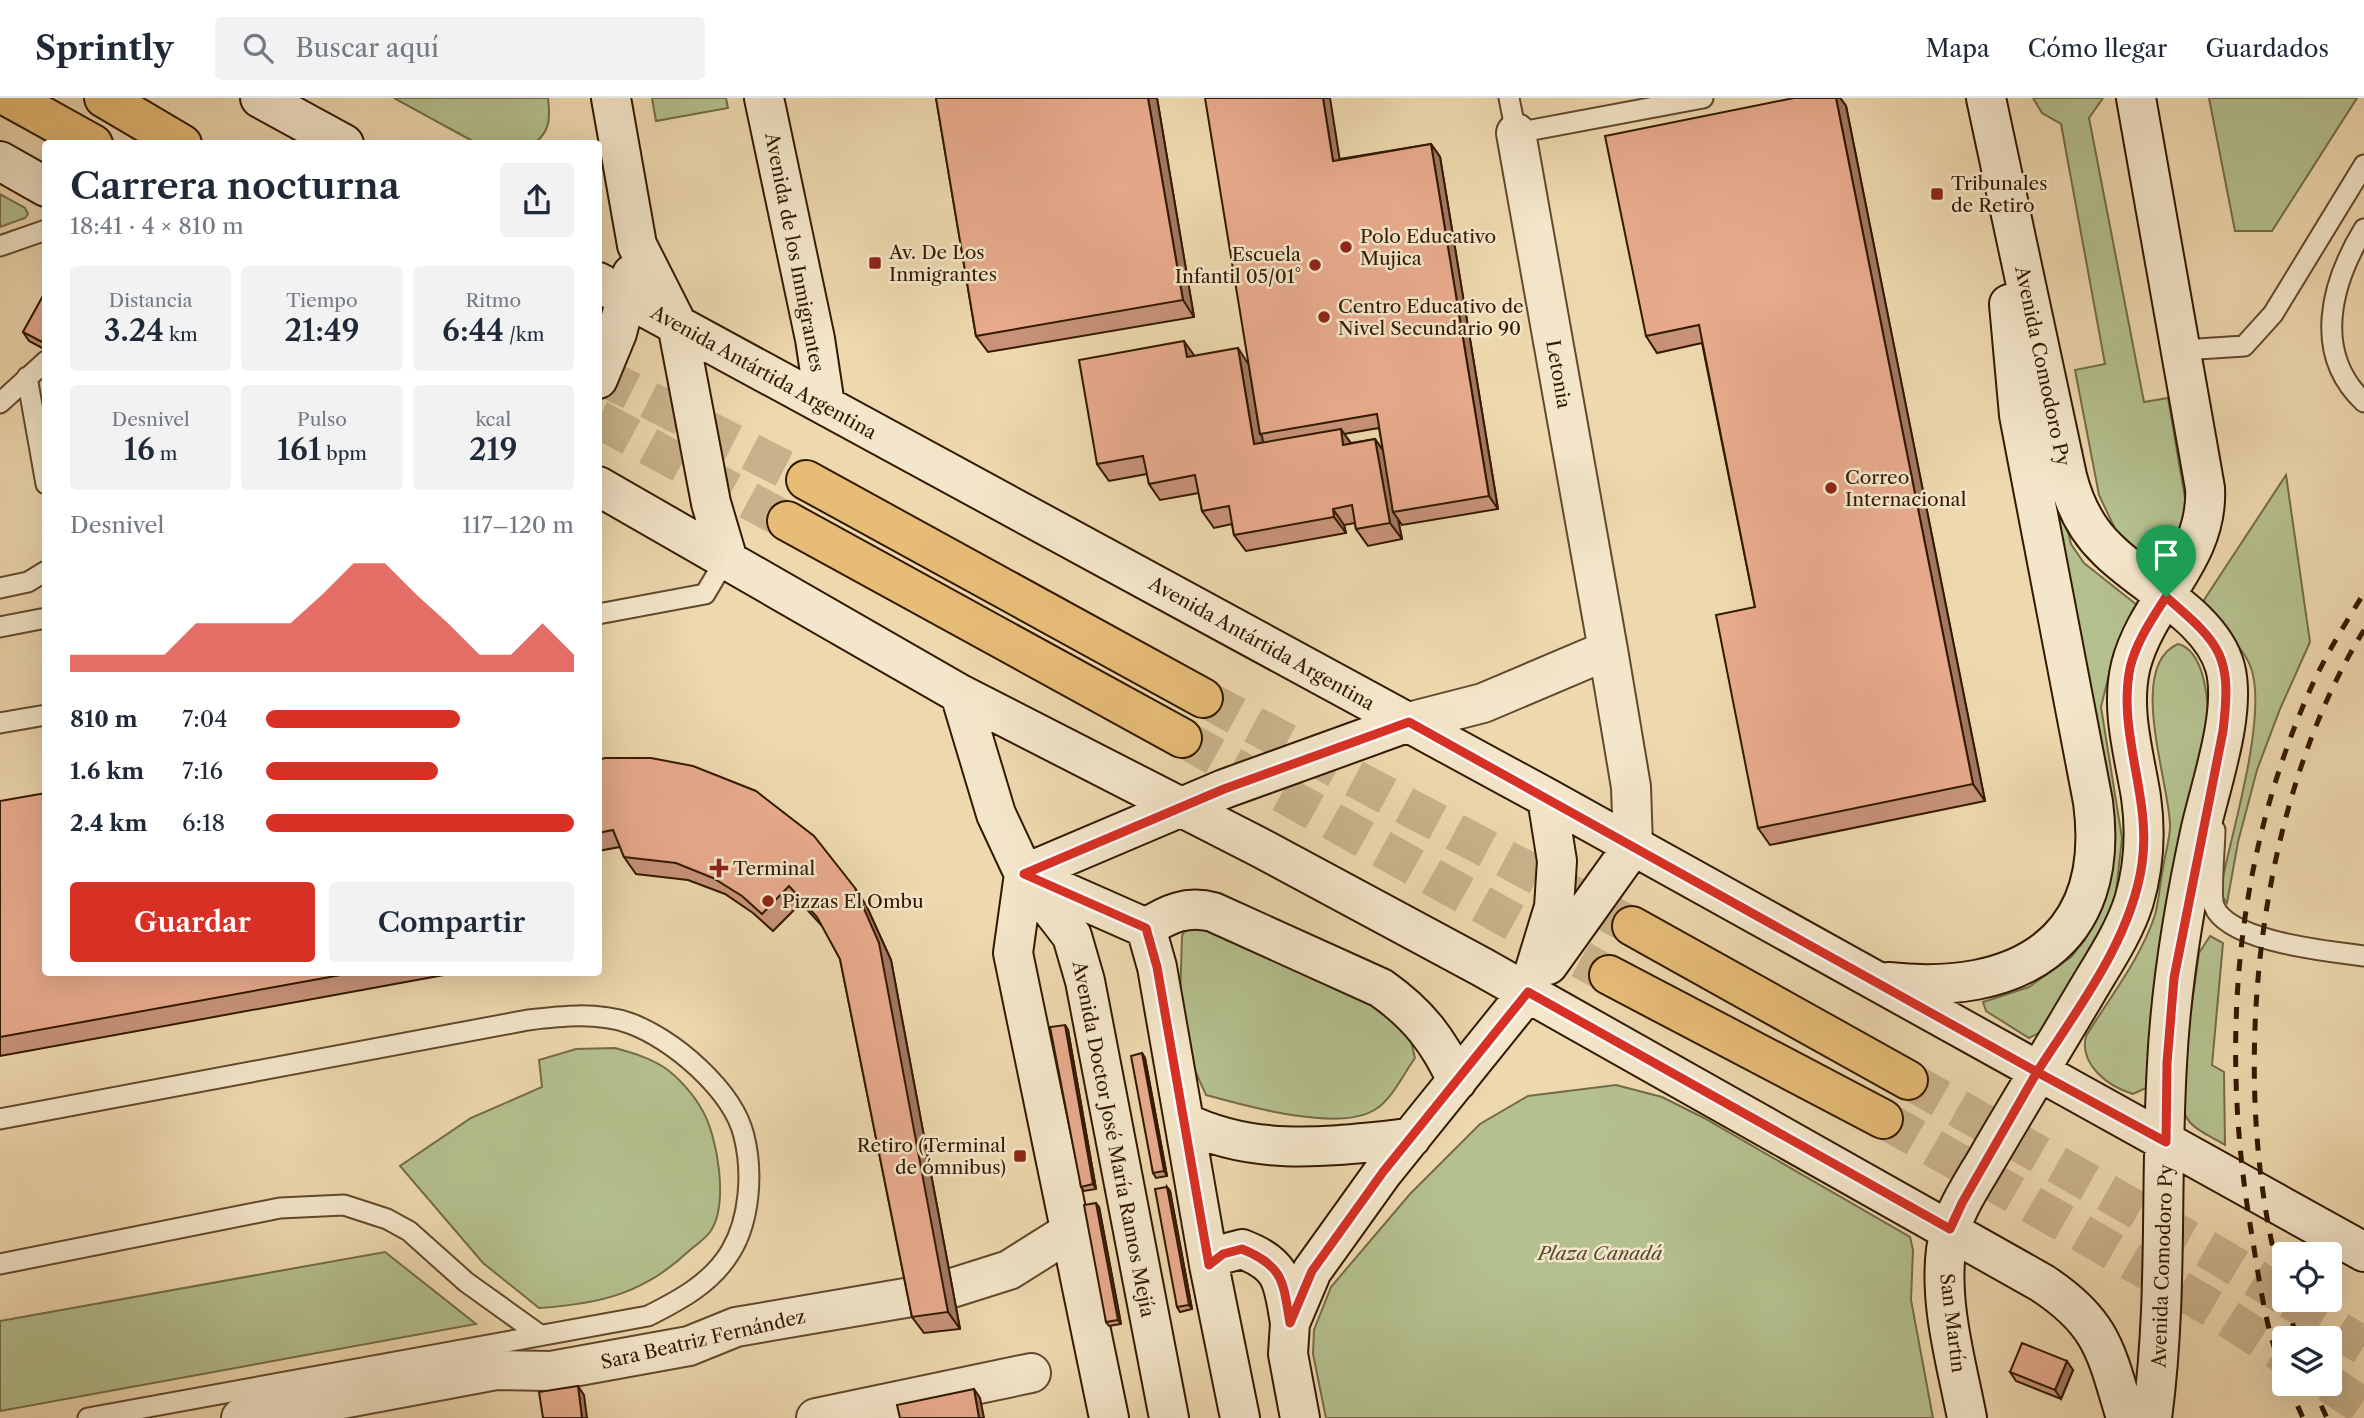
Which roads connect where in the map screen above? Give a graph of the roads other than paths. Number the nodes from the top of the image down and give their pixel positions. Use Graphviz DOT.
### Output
graph roads {
  1 [pos="10,98"];
  2 [pos="104,98"];
  3 [pos="260,98"];
  4 [pos="611,98"];
  5 [pos="764,98"];
  6 [pos="1703,98"];
  7 [pos="1986,98"];
  8 [pos="2136,98"];
  9 [pos="1513,115"];
  10 [pos="86,140"];
  11 [pos="176,140"];
  12 [pos="337,140"];
  13 [pos="0,161"];
  14 [pos="2364,165"];
  15 [pos="2002,172"];
  16 [pos="42,185"];
  17 [pos="2364,229"];
  18 [pos="42,231"];
  19 [pos="637,245"];
  20 [pos="0,246"];
  21 [pos="613,290"];
  22 [pos="677,324"];
  23 [pos="2183,350"];
  24 [pos="602,355"];
  25 [pos="42,357"];
  26 [pos="28,376"];
  27 [pos="2364,402"];
  28 [pos="0,403"];
  29 [pos="825,405"];
  30 [pos="42,460"];
  31 [pos="806,480"];
  32 [pos="602,488"];
  33 [pos="788,521"];
  34 [pos="727,557"];
  35 [pos="42,574"];
  36 [pos="0,588"];
  37 [pos="2166,597"];
  38 [pos="602,613"];
  39 [pos="42,619"];
  40 [pos="0,627"];
  41 [pos="1608,650"];
  42 [pos="960,694"];
  43 [pos="1203,698"];
  44 [pos="42,716"];
  45 [pos="1409,722"];
  46 [pos="0,723"];
  47 [pos="1182,738"];
  48 [pos="2216,763"];
  49 [pos="1547,798"];
  50 [pos="1180,807"];
  51 [pos="1633,846"];
  52 [pos="1024,874"];
  53 [pos="1632,926"];
  54 [pos="1146,928"];
  55 [pos="2364,956"];
  56 [pos="1609,975"];
  57 [pos="1878,981"];
  58 [pos="1528,992"];
  59 [pos="2037,1072"];
  60 [pos="1908,1080"];
  61 [pos="1457,1081"];
  62 [pos="0,1119"];
  63 [pos="1883,1119"];
  64 [pos="1184,1122"];
  65 [pos="1411,1139"];
  66 [pos="2166,1142"];
  67 [pos="1950,1229"];
  68 [pos="1071,1231"];
  69 [pos="2364,1252"];
  70 [pos="0,1264"];
  71 [pos="1209,1265"];
  72 [pos="1290,1323"];
  73 [pos="540,1335"];
  74 [pos="1031,1373"];
  75 [pos="89,1418"];
  76 [pos="241,1418"];
  77 [pos="816,1418"];
  78 [pos="1109,1418"];
  79 [pos="1170,1418"];
  80 [pos="1240,1418"];
  81 [pos="1300,1418"];
  82 [pos="1967,1418"];
  83 [pos="2126,1418"];
  84 [pos="2152,1418"];
  1 -- 10 [label="highway"];
  2 -- 11 [label="highway"];
  3 -- 12 [label="main road"];
  4 -- 19 [label="main road"];
  5 -- 29 [label="main road, Avenida de los Inmigrantes"];
  6 -- 9 [label="lane"];
  7 -- 15 [label="main road, Avenida Comodoro Py"];
  8 -- 23 [label="main road"];
  9 -- 41 [label="main road, Letonia"];
  13 -- 16 [label="main road"];
  14 -- 23 [label="lane"];
  15 -- 37 [label="main road, Avenida Comodoro Py"];
  15 -- 57 [label="main road"];
  17 -- 27 [label="lane"];
  18 -- 20 [label="lane"];
  19 -- 21 [label="main road"];
  19 -- 22 [label="main road"];
  21 -- 22 [label="main road, Avenida Antártida Argentina"];
  21 -- 24 [label="main road"];
  22 -- 29 [label="main road, Avenida Antártida Argentina"];
  22 -- 34 [label="main road"];
  23 -- 37 [label="main road"];
  25 -- 26 [label="lane"];
  26 -- 28 [label="lane"];
  26 -- 30 [label="lane"];
  29 -- 45 [label="main road, Avenida Antártida Argentina"];
  31 -- 43 [label="highway"];
  32 -- 34 [label="main road"];
  33 -- 47 [label="highway"];
  34 -- 38 [label="lane"];
  34 -- 42 [label="main road"];
  35 -- 36 [label="lane"];
  37 -- 48 [label="main road, Avenida Comodoro Py"];
  37 -- 59 [label="main road"];
  39 -- 40 [label="lane"];
  41 -- 45 [label="main road"];
  41 -- 51 [label="main road, Letonia"];
  42 -- 50 [label="main road"];
  42 -- 52 [label="main road, Avenida Doctor José María Ramos Mejía"];
  44 -- 46 [label="lane"];
  45 -- 49 [label="main road, Avenida Antártida Argentina"];
  45 -- 50 [label="main road"];
  48 -- 55 [label="lane"];
  48 -- 66 [label="main road, Avenida Comodoro Py"];
  49 -- 51 [label="main road, Avenida Antártida Argentina"];
  49 -- 58 [label="main road"];
  50 -- 52 [label="main road"];
  50 -- 58 [label="main road"];
  51 -- 57 [label="main road, Avenida Antártida Argentina"];
  51 -- 58 [label="main road"];
  52 -- 54 [label="main road"];
  52 -- 68 [label="main road"];
  52 -- 79 [label="main road, Avenida Doctor José María Ramos Mejía"];
  53 -- 60 [label="highway"];
  54 -- 61 [label="main road"];
  54 -- 64 [label="main road"];
  56 -- 63 [label="highway"];
  57 -- 59 [label="main road, Avenida Antártida Argentina"];
  58 -- 61 [label="main road"];
  58 -- 67 [label="main road"];
  59 -- 66 [label="main road, Avenida Antártida Argentina"];
  59 -- 67 [label="main road"];
  61 -- 65 [label="main road"];
  62 -- 73 [label="lane"];
  64 -- 65 [label="main road"];
  64 -- 71 [label="main road"];
  65 -- 72 [label="main road"];
  66 -- 69 [label="main road, Avenida Antártida Argentina"];
  66 -- 84 [label="main road, Avenida Comodoro Py"];
  67 -- 82 [label="main road, San Martín"];
  67 -- 83 [label="main road"];
  68 -- 76 [label="main road, Sara Beatriz Fernández"];
  68 -- 78 [label="main road"];
  70 -- 73 [label="lane"];
  71 -- 72 [label="main road"];
  71 -- 80 [label="main road"];
  72 -- 81 [label="main road"];
  73 -- 75 [label="lane"];
  74 -- 77 [label="main road"];
}
